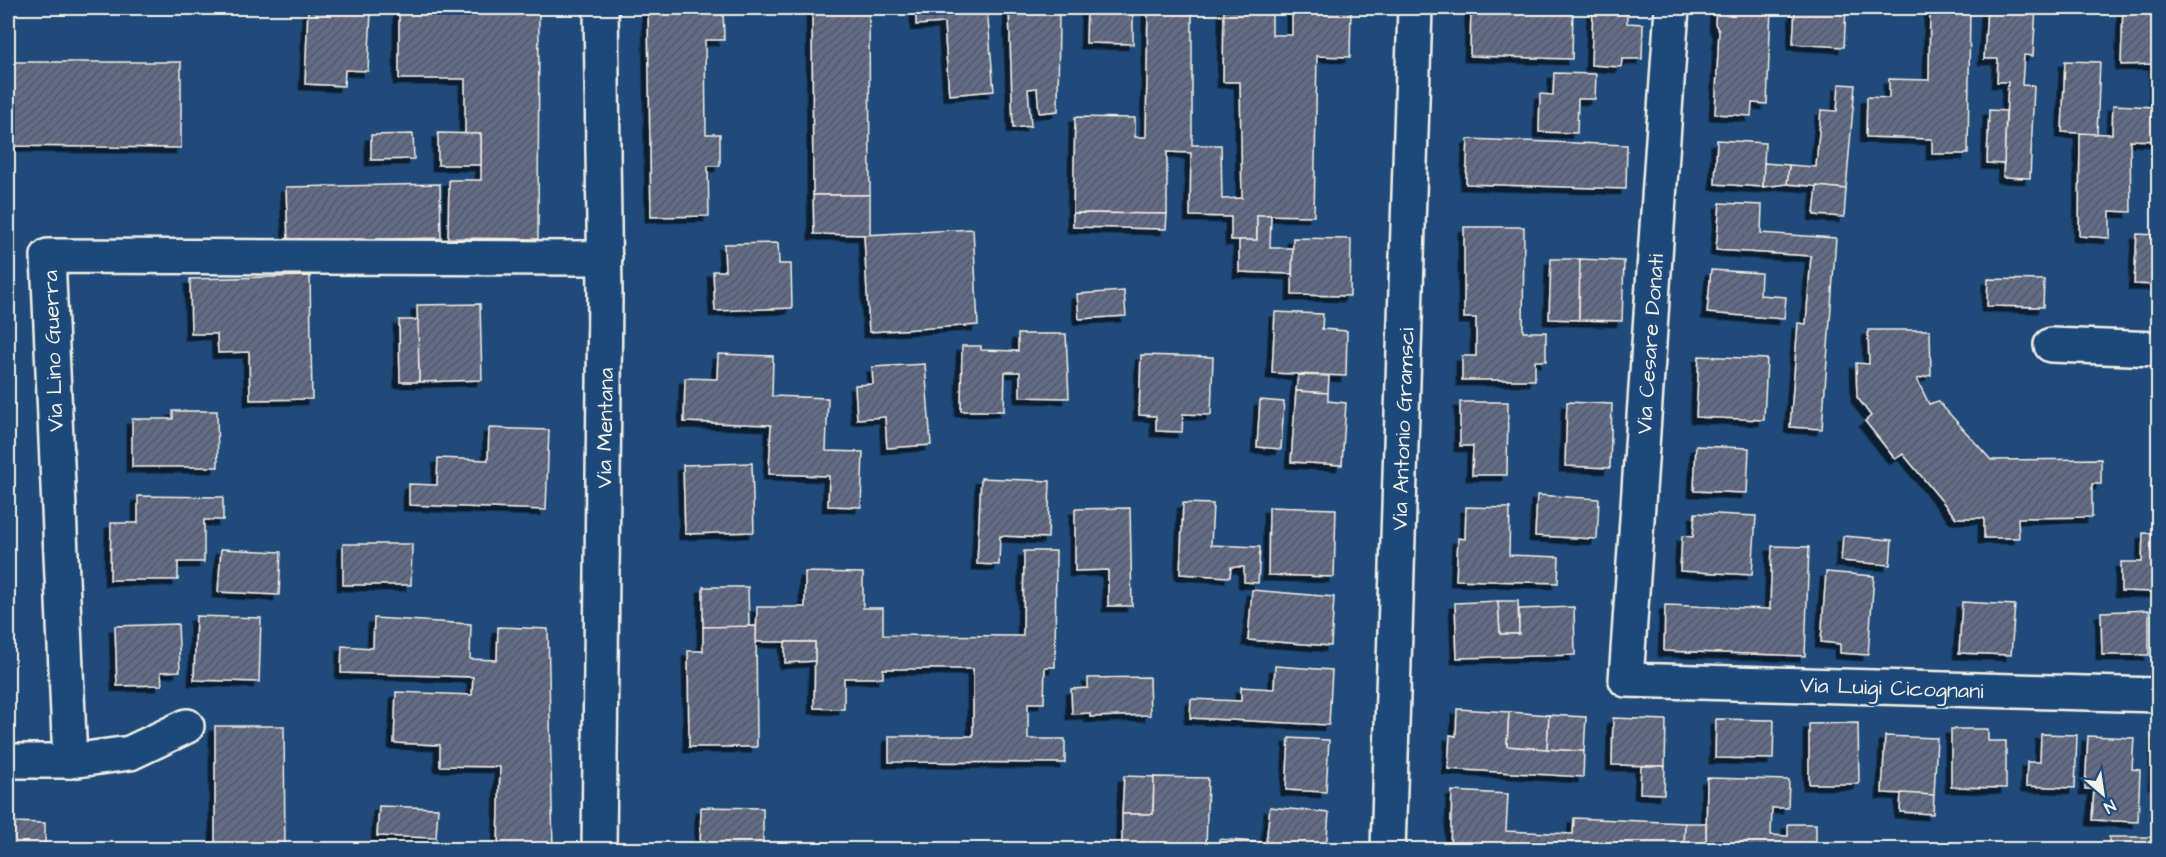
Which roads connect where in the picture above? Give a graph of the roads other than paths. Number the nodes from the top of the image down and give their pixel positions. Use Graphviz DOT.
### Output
graph roads {
  1 [pos="601,8"];
  2 [pos="1415,8"];
  3 [pos="1672,8"];
  4 [pos="605,258"];
  5 [pos="2052,345"];
  6 [pos="2158,349"];
  7 [pos="1626,680"];
  8 [pos="2158,695"];
  9 [pos="187,726"];
  10 [pos="8,761"];
  11 [pos="70,761"];
  12 [pos="599,849"];
  13 [pos="1388,849"];
  1 -- 4 [label="street, Via Mentana"];
  2 -- 13 [label="street, Via Antonio Gramsci"];
  3 -- 7 [label="street, Via Cesare Donati"];
  4 -- 11 [label="street, Via Lino Guerra"];
  4 -- 12 [label="street, Via Mentana"];
  5 -- 6 [label="street"];
  7 -- 8 [label="street, Via Luigi Cicognani"];
  9 -- 11 [label="street"];
  10 -- 11 [label="street"];
}
